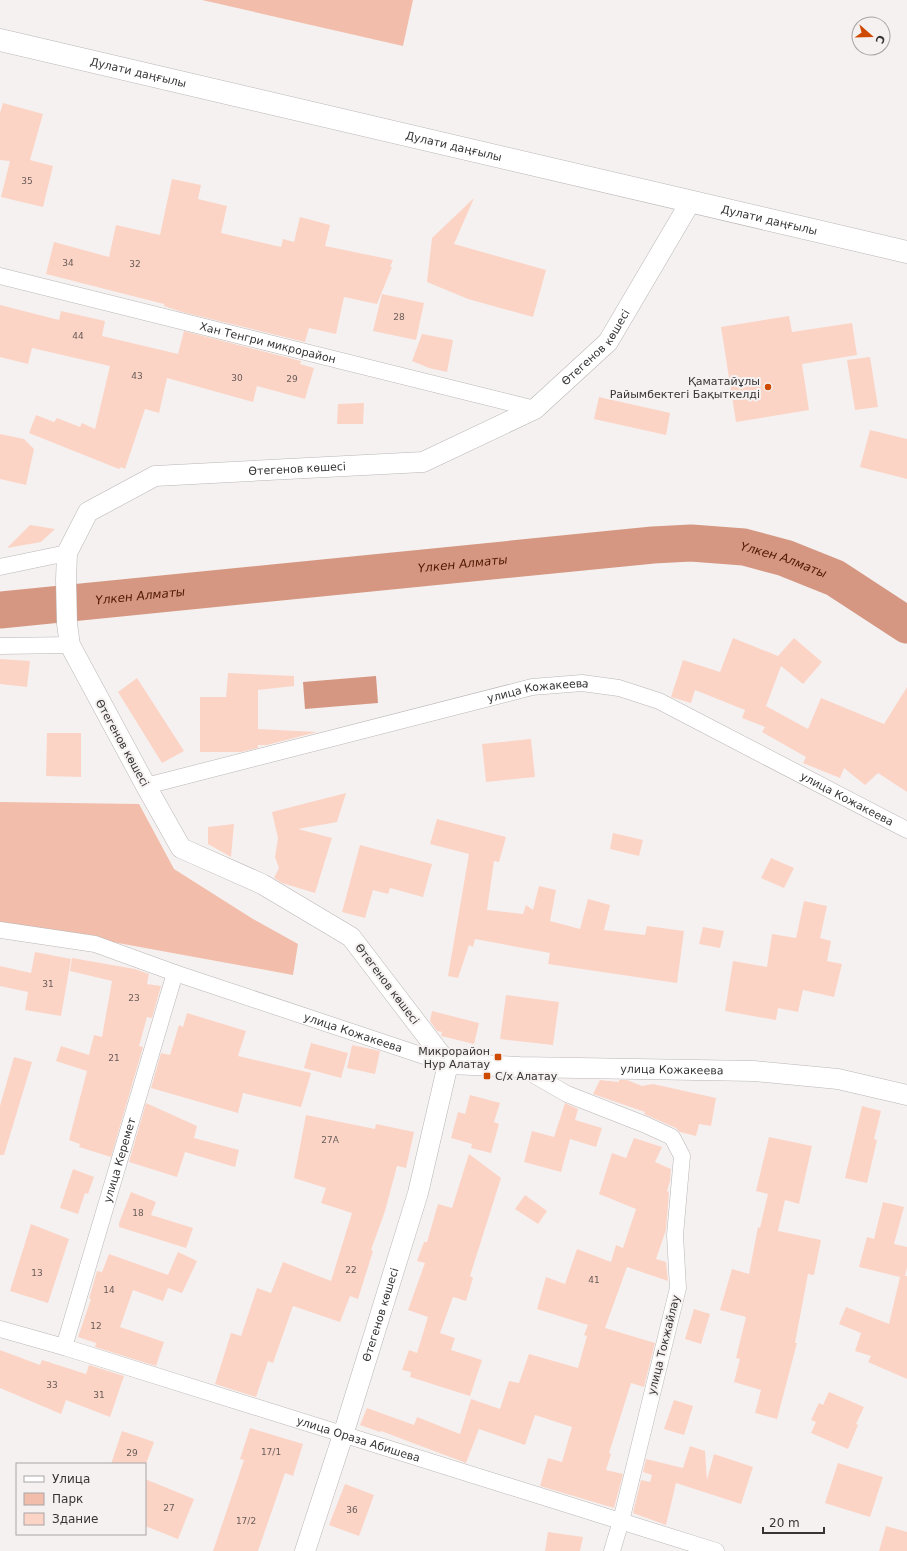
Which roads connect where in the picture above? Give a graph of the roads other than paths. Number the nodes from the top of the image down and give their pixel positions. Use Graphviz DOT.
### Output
graph roads {
  1 [pos="0,40"];
  2 [pos="691,201"];
  3 [pos="907,252"];
  4 [pos="0,276"];
  5 [pos="535,409"];
  6 [pos="68,553"];
  7 [pos="0,567"];
  8 [pos="70,645"];
  9 [pos="0,646"];
  10 [pos="146,786"];
  11 [pos="907,830"];
  12 [pos="0,930"];
  13 [pos="175,973"];
  14 [pos="448,1064"];
  15 [pos="520,1067"];
  16 [pos="907,1095"];
  17 [pos="0,1329"];
  18 [pos="64,1347"];
  19 [pos="343,1435"];
  20 [pos="622,1521"];
  21 [pos="305,1551"];
  22 [pos="612,1551"];
  23 [pos="716,1551"];
  1 -- 2 [label="main road, Дулати даңғылы"];
  2 -- 3 [label="main road, Дулати даңғылы"];
  2 -- 5 [label="street, Өтегенов көшесі"];
  4 -- 5 [label="street, Хан Тенгри микрорайон"];
  5 -- 6 [label="street, Өтегенов көшесі"];
  6 -- 7 [label="street"];
  6 -- 8 [label="street, Өтегенов көшесі"];
  8 -- 9 [label="street"];
  8 -- 10 [label="street, Өтегенов көшесі"];
  10 -- 11 [label="street, улица Кожакеева"];
  10 -- 14 [label="street, Өтегенов көшесі"];
  12 -- 13 [label="street, улица Кожакеева"];
  13 -- 14 [label="street, улица Кожакеева"];
  13 -- 18 [label="street, улица Керемет"];
  14 -- 15 [label="street, улица Кожакеева"];
  14 -- 19 [label="street, Өтегенов көшесі"];
  15 -- 16 [label="street, улица Кожакеева"];
  15 -- 20 [label="street, улица Токжайлау"];
  17 -- 18 [label="street, улица Ораза Абишева"];
  18 -- 19 [label="street, улица Ораза Абишева"];
  19 -- 20 [label="street, улица Ораза Абишева"];
  19 -- 21 [label="street, Өтегенов көшесі"];
  20 -- 22 [label="street, улица Токжайлау"];
  20 -- 23 [label="street, улица Ораза Абишева"];
}
